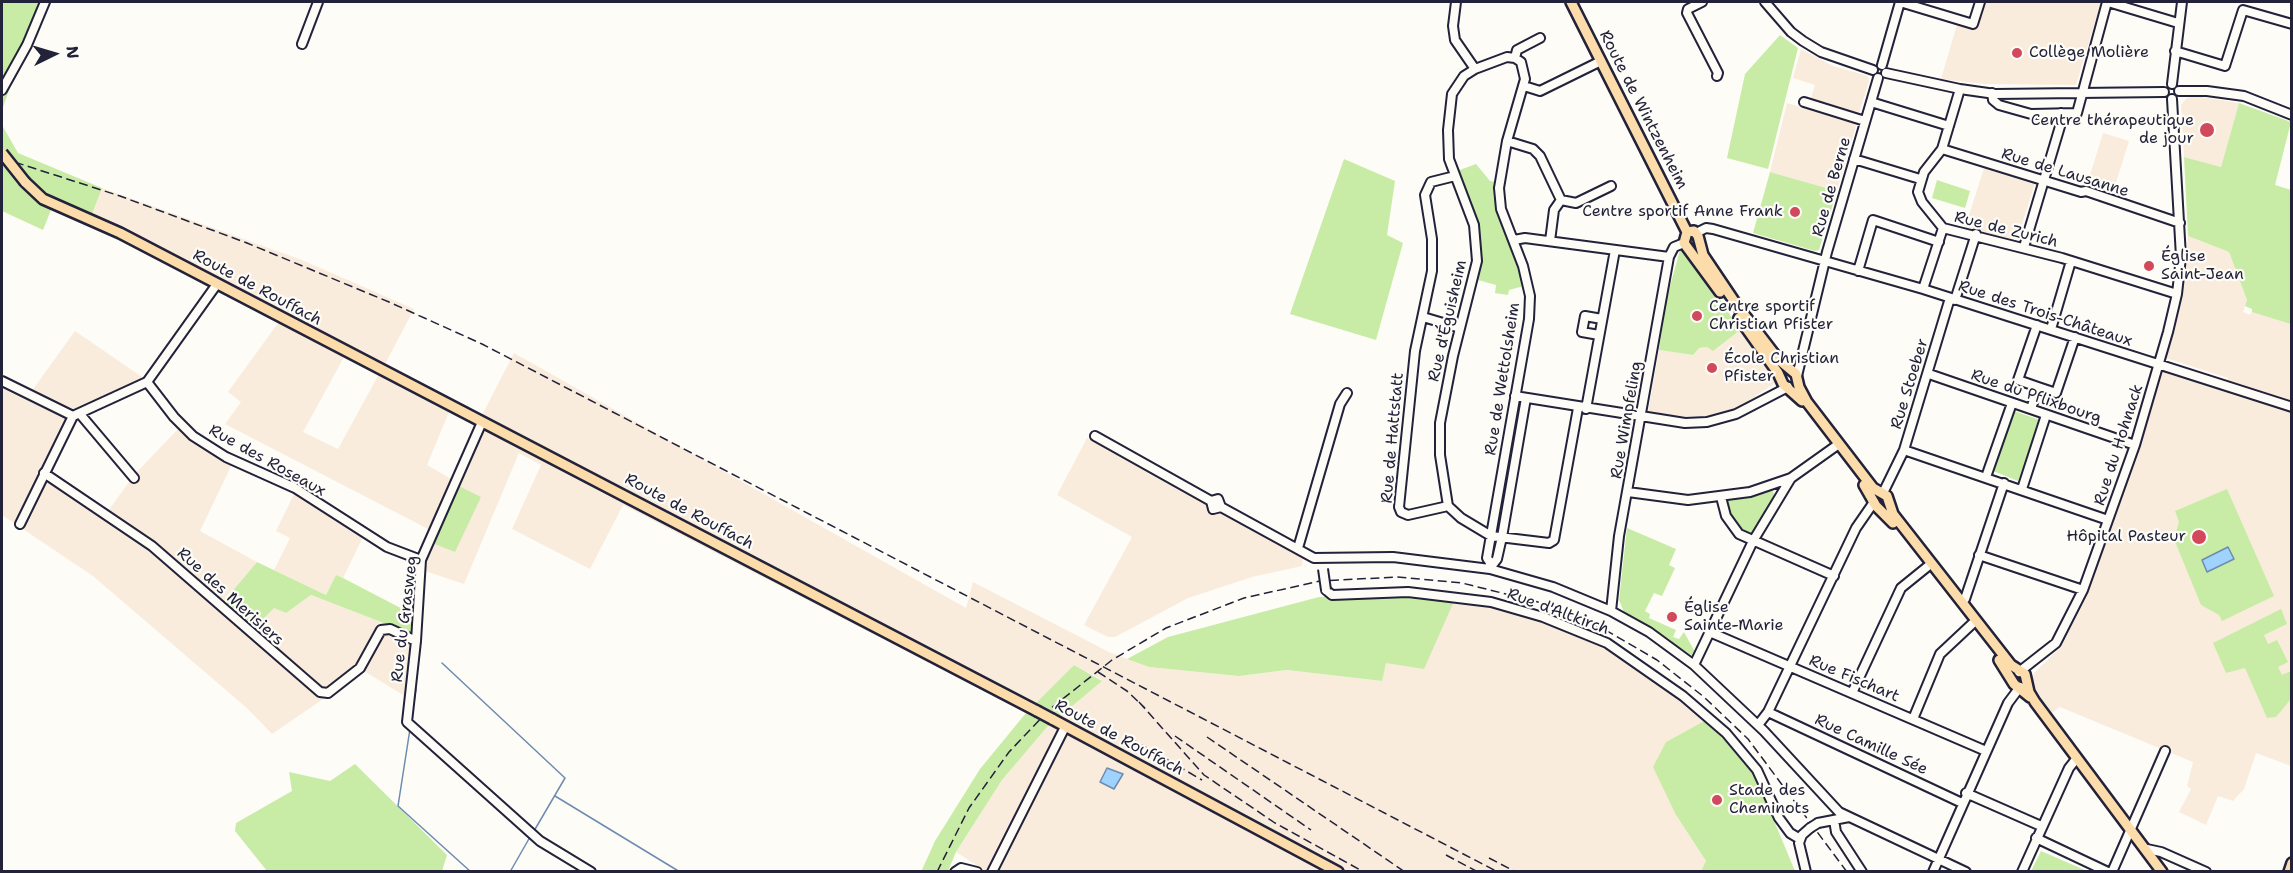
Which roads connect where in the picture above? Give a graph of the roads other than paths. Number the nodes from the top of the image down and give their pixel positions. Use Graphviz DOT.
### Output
graph roads {
  1 [pos="45,2"];
  2 [pos="318,2"];
  3 [pos="1456,2"];
  4 [pos="1571,2"];
  5 [pos="1702,2"];
  6 [pos="1765,2"];
  7 [pos="1900,2"];
  8 [pos="1980,2"];
  9 [pos="2107,2"];
  10 [pos="2182,2"];
  11 [pos="2178,23"];
  12 [pos="2292,24"];
  13 [pos="1540,38"];
  14 [pos="303,44"];
  15 [pos="2175,51"];
  16 [pos="1515,58"];
  17 [pos="1601,61"];
  18 [pos="1474,69"];
  19 [pos="1882,72"];
  20 [pos="1717,76"];
  21 [pos="2172,84"];
  22 [pos="1524,86"];
  23 [pos="1960,89"];
  24 [pos="2,90"];
  25 [pos="2179,91"];
  26 [pos="2164,92"];
  27 [pos="1992,93"];
  28 [pos="2082,93"];
  29 [pos="2172,99"];
  30 [pos="1804,102"];
  31 [pos="1871,102"];
  32 [pos="2061,113"];
  33 [pos="2292,115"];
  34 [pos="1865,121"];
  35 [pos="1949,126"];
  36 [pos="1507,141"];
  37 [pos="1942,149"];
  38 [pos="2,153"];
  39 [pos="1854,159"];
  40 [pos="1455,176"];
  41 [pos="1920,179"];
  42 [pos="2044,181"];
  43 [pos="1611,186"];
  44 [pos="1560,200"];
  45 [pos="2180,223"];
  46 [pos="1943,228"];
  47 [pos="1976,234"];
  48 [pos="1694,235"];
  49 [pos="1514,240"];
  50 [pos="1550,241"];
  51 [pos="1939,242"];
  52 [pos="1685,244"];
  53 [pos="2024,247"];
  54 [pos="1615,250"];
  55 [pos="1668,257"];
  56 [pos="1825,261"];
  57 [pos="2071,261"];
  58 [pos="1858,271"];
  59 [pos="218,284"];
  60 [pos="1923,289"];
  61 [pos="2177,294"];
  62 [pos="1952,299"];
  63 [pos="1423,317"];
  64 [pos="1602,319"];
  65 [pos="2037,325"];
  66 [pos="1460,328"];
  67 [pos="2051,329"];
  68 [pos="1599,335"];
  69 [pos="2075,337"];
  70 [pos="1803,349"];
  71 [pos="2159,364"];
  72 [pos="1789,370"];
  73 [pos="1929,374"];
  74 [pos="1797,378"];
  75 [pos="2,381"];
  76 [pos="147,382"];
  77 [pos="1784,383"];
  78 [pos="2038,387"];
  79 [pos="1347,393"];
  80 [pos="1515,396"];
  81 [pos="1526,398"];
  82 [pos="2012,403"];
  83 [pos="2292,407"];
  84 [pos="1582,408"];
  85 [pos="2031,409"];
  86 [pos="76,415"];
  87 [pos="2046,415"];
  88 [pos="1642,418"];
  89 [pos="482,422"];
  90 [pos="1095,436"];
  91 [pos="2135,445"];
  92 [pos="1836,446"];
  93 [pos="1904,450"];
  94 [pos="44,473"];
  95 [pos="1986,477"];
  96 [pos="134,478"];
  97 [pos="1791,478"];
  98 [pos="2004,483"];
  99 [pos="2022,489"];
  100 [pos="1628,492"];
  101 [pos="1721,497"];
  102 [pos="1887,499"];
  103 [pos="1877,505"];
  104 [pos="1448,506"];
  105 [pos="2108,520"];
  106 [pos="20,524"];
  107 [pos="1491,536"];
  108 [pos="1502,537"];
  109 [pos="1753,541"];
  110 [pos="1298,548"];
  111 [pos="1979,555"];
  112 [pos="1321,559"];
  113 [pos="421,560"];
  114 [pos="1491,566"];
  115 [pos="1927,567"];
  116 [pos="1834,576"];
  117 [pos="2083,590"];
  118 [pos="1961,601"];
  119 [pos="1611,611"];
  120 [pos="1972,624"];
  121 [pos="1712,633"];
  122 [pos="416,641"];
  123 [pos="2037,659"];
  124 [pos="1694,665"];
  125 [pos="1790,666"];
  126 [pos="2019,672"];
  127 [pos="2022,682"];
  128 [pos="1852,693"];
  129 [pos="1768,712"];
  130 [pos="1913,719"];
  131 [pos="1758,725"];
  132 [pos="1065,728"];
  133 [pos="1986,751"];
  134 [pos="2165,751"];
  135 [pos="2077,758"];
  136 [pos="1966,793"];
  137 [pos="1962,803"];
  138 [pos="1832,814"];
  139 [pos="2041,826"];
  140 [pos="2132,828"];
  141 [pos="2036,838"];
  142 [pos="1800,839"];
  143 [pos="2147,849"];
  144 [pos="1939,859"];
  145 [pos="2292,863"];
  146 [pos="591,872"];
  147 [pos="955,872"];
  148 [pos="977,872"];
  149 [pos="992,872"];
  150 [pos="1338,872"];
  151 [pos="1806,872"];
  152 [pos="1862,872"];
  153 [pos="1933,872"];
  154 [pos="1966,872"];
  155 [pos="2022,872"];
  156 [pos="2110,872"];
  157 [pos="2163,872"];
  158 [pos="2206,872"];
  159 [pos="2289,872"];
  1 -- 24 [label="street"];
  2 -- 14 [label="street"];
  3 -- 18 [label="street"];
  4 -- 17 [label="main road, Route de Wintzenheim"];
  5 -- 20 [label="street"];
  6 -- 19 [label="street"];
  7 -- 8 [label="street"];
  7 -- 19 [label="street, Rue de Berne"];
  9 -- 11 [label="street"];
  9 -- 28 [label="street"];
  10 -- 11 [label="street"];
  11 -- 15 [label="street"];
  12 -- 15 [label="street"];
  13 -- 16 [label="street"];
  15 -- 21 [label="street"];
  16 -- 18 [label="street"];
  16 -- 22 [label="street"];
  17 -- 22 [label="street"];
  17 -- 48 [label="main road, Route de Wintzenheim"];
  18 -- 40 [label="street, Rue d'Éguisheim"];
  19 -- 23 [label="street"];
  19 -- 31 [label="street, Rue de Berne"];
  21 -- 25 [label="street"];
  21 -- 26 [label="street"];
  22 -- 36 [label="street, Rue de Wettolsheim"];
  23 -- 27 [label="street"];
  23 -- 35 [label="street"];
  25 -- 29 [label="street"];
  25 -- 33 [label="street"];
  26 -- 28 [label="street"];
  26 -- 29 [label="street"];
  27 -- 28 [label="street"];
  27 -- 32 [label="street"];
  28 -- 32 [label="street"];
  29 -- 45 [label="street, Rue du Hohnack"];
  30 -- 34 [label="street, Rue de Berne"];
  31 -- 34 [label="street, Rue de Berne"];
  31 -- 35 [label="street"];
  32 -- 42 [label="street"];
  34 -- 39 [label="street, Rue de Berne"];
  35 -- 37 [label="street"];
  36 -- 44 [label="street"];
  36 -- 49 [label="street, Rue de Wettolsheim"];
  37 -- 41 [label="street"];
  37 -- 42 [label="street, Rue de Lausanne"];
  38 -- 59 [label="main road, Route de Rouffach, bridge"];
  39 -- 41 [label="street"];
  39 -- 56 [label="street, Rue de Berne"];
  40 -- 63 [label="street, Rue de Hattstatt"];
  40 -- 66 [label="street, Rue d'Éguisheim"];
  41 -- 46 [label="street, Rue de Zurich"];
  42 -- 45 [label="street, Rue de Lausanne"];
  42 -- 53 [label="street"];
  43 -- 44 [label="street"];
  44 -- 50 [label="street"];
  45 -- 61 [label="street, Rue du Hohnack"];
  46 -- 47 [label="street, Rue de Zurich"];
  46 -- 51 [label="street"];
  47 -- 53 [label="street, Rue de Zurich"];
  47 -- 62 [label="street, Rue Stoeber"];
  48 -- 52 [label="main road"];
  48 -- 52 [label="main road"];
  48 -- 56 [label="street, Rue des Trois-Châteaux"];
  48 -- 72 [label="main road, Route de Wintzenheim"];
  49 -- 50 [label="street"];
  49 -- 80 [label="street, Rue de Wettolsheim"];
  50 -- 54 [label="street"];
  51 -- 58 [label="street, Rue de Zurich"];
  51 -- 60 [label="street"];
  52 -- 55 [label="street"];
  52 -- 77 [label="main road"];
  53 -- 57 [label="street, Rue de Zurich"];
  54 -- 55 [label="street"];
  54 -- 64 [label="street"];
  55 -- 88 [label="street, Rue Wimpfeling"];
  56 -- 58 [label="street, Rue des Trois-Châteaux"];
  56 -- 70 [label="street, Rue de Berne"];
  57 -- 61 [label="street, Rue de Zurich"];
  57 -- 67 [label="street"];
  58 -- 60 [label="street, Rue des Trois-Châteaux"];
  59 -- 76 [label="street"];
  59 -- 89 [label="main road, Route de Rouffach"];
  60 -- 62 [label="street, Rue des Trois-Châteaux"];
  61 -- 71 [label="street, Rue du Hohnack"];
  62 -- 65 [label="street, Rue des Trois-Châteaux"];
  62 -- 73 [label="street, Rue Stoeber"];
  63 -- 66 [label="street"];
  63 -- 104 [label="street, Rue de Hattstatt"];
  64 -- 68 [label="street"];
  64 -- 68 [label="street"];
  65 -- 67 [label="street, Rue des Trois-Châteaux"];
  65 -- 78 [label="street"];
  66 -- 104 [label="street, Rue d'Éguisheim"];
  67 -- 69 [label="street, Rue des Trois-Châteaux"];
  68 -- 84 [label="street"];
  69 -- 71 [label="street, Rue des Trois-Châteaux"];
  69 -- 78 [label="street"];
  70 -- 72 [label="street"];
  70 -- 74 [label="street, Rue de Berne"];
  71 -- 83 [label="street, Rue des Trois-Châteaux"];
  71 -- 91 [label="street, Rue du Hohnack"];
  72 -- 74 [label="main road, Route de Wintzenheim"];
  72 -- 77 [label="main road"];
  73 -- 82 [label="street, Rue du Pflixbourg"];
  73 -- 93 [label="street, Rue Stoeber"];
  74 -- 77 [label="main road"];
  74 -- 102 [label="main road"];
  75 -- 86 [label="street"];
  76 -- 86 [label="street"];
  76 -- 113 [label="street, Rue des Roseaux"];
  77 -- 88 [label="street"];
  77 -- 92 [label="main road"];
  78 -- 85 [label="street"];
  79 -- 110 [label="street"];
  80 -- 81 [label="street"];
  80 -- 107 [label="street, Rue de Wettolsheim"];
  81 -- 84 [label="street"];
  81 -- 108 [label="street, Rue de Wettolsheim"];
  82 -- 85 [label="street, Rue du Pflixbourg"];
  82 -- 95 [label="street"];
  84 -- 88 [label="street"];
  84 -- 108 [label="street"];
  85 -- 87 [label="street, Rue du Pflixbourg"];
  86 -- 94 [label="street"];
  86 -- 96 [label="street"];
  87 -- 91 [label="street, Rue du Pflixbourg"];
  87 -- 99 [label="street"];
  88 -- 100 [label="street, Rue Wimpfeling"];
  89 -- 113 [label="street, Rue du Grasweg"];
  89 -- 132 [label="main road, Route de Rouffach, bridge"];
  90 -- 110 [label="street"];
  91 -- 105 [label="street, Rue du Hohnack"];
  92 -- 97 [label="street"];
  92 -- 103 [label="main road"];
  93 -- 95 [label="street"];
  93 -- 102 [label="street, Rue Stoeber"];
  94 -- 106 [label="street"];
  94 -- 122 [label="street, Rue des Merisiers"];
  95 -- 98 [label="street"];
  97 -- 101 [label="street"];
  97 -- 109 [label="street"];
  98 -- 99 [label="street"];
  98 -- 111 [label="street"];
  99 -- 105 [label="street"];
  100 -- 101 [label="street"];
  100 -- 119 [label="street, Rue Wimpfeling"];
  101 -- 109 [label="street"];
  102 -- 103 [label="main road"];
  102 -- 118 [label="main road"];
  103 -- 115 [label="main road"];
  103 -- 116 [label="street"];
  104 -- 107 [label="street"];
  105 -- 117 [label="street, Rue du Hohnack"];
  107 -- 108 [label="street"];
  107 -- 114 [label="street, Rue de Wettolsheim"];
  108 -- 114 [label="street, Rue de Wettolsheim"];
  109 -- 116 [label="street"];
  109 -- 121 [label="street"];
  110 -- 112 [label="street"];
  111 -- 117 [label="street"];
  111 -- 118 [label="street"];
  112 -- 114 [label="street"];
  112 -- 142 [label="street, Rue d'Altkirch, bridge"];
  113 -- 122 [label="street, Rue du Grasweg"];
  114 -- 119 [label="street"];
  115 -- 120 [label="main road"];
  115 -- 128 [label="street"];
  116 -- 125 [label="street"];
  117 -- 123 [label="street, Rue du Hohnack"];
  118 -- 126 [label="main road"];
  119 -- 124 [label="street"];
  120 -- 127 [label="main road"];
  120 -- 130 [label="street"];
  121 -- 124 [label="street"];
  121 -- 125 [label="street, Rue Fischart"];
  122 -- 146 [label="street, Rue du Grasweg"];
  123 -- 126 [label="street, Rue du Hohnack"];
  123 -- 127 [label="street, Rue du Hohnack"];
  124 -- 131 [label="street"];
  125 -- 128 [label="street, Rue Fischart"];
  125 -- 129 [label="street"];
  126 -- 127 [label="main road"];
  127 -- 133 [label="street, Rue du Hohnack"];
  127 -- 135 [label="main road"];
  128 -- 130 [label="street, Rue Fischart"];
  129 -- 131 [label="street"];
  129 -- 137 [label="street, Rue Camille Sée"];
  130 -- 133 [label="street, Rue Fischart"];
  131 -- 138 [label="street"];
  132 -- 149 [label="street"];
  132 -- 150 [label="main road, Route de Rouffach"];
  133 -- 136 [label="street, Rue du Hohnack"];
  134 -- 140 [label="street"];
  135 -- 139 [label="street"];
  135 -- 140 [label="main road"];
  136 -- 137 [label="street, Rue du Hohnack"];
  136 -- 139 [label="street"];
  137 -- 144 [label="street, Rue du Hohnack"];
  138 -- 142 [label="street"];
  138 -- 144 [label="street"];
  138 -- 152 [label="street"];
  139 -- 141 [label="street"];
  140 -- 143 [label="main road"];
  140 -- 156 [label="street"];
  141 -- 155 [label="street"];
  141 -- 156 [label="street"];
  142 -- 151 [label="street"];
  143 -- 157 [label="main road"];
  143 -- 158 [label="street"];
  144 -- 153 [label="street, Rue du Hohnack"];
  144 -- 154 [label="street"];
  145 -- 159 [label="main road"];
  147 -- 148 [label="street"];
}
